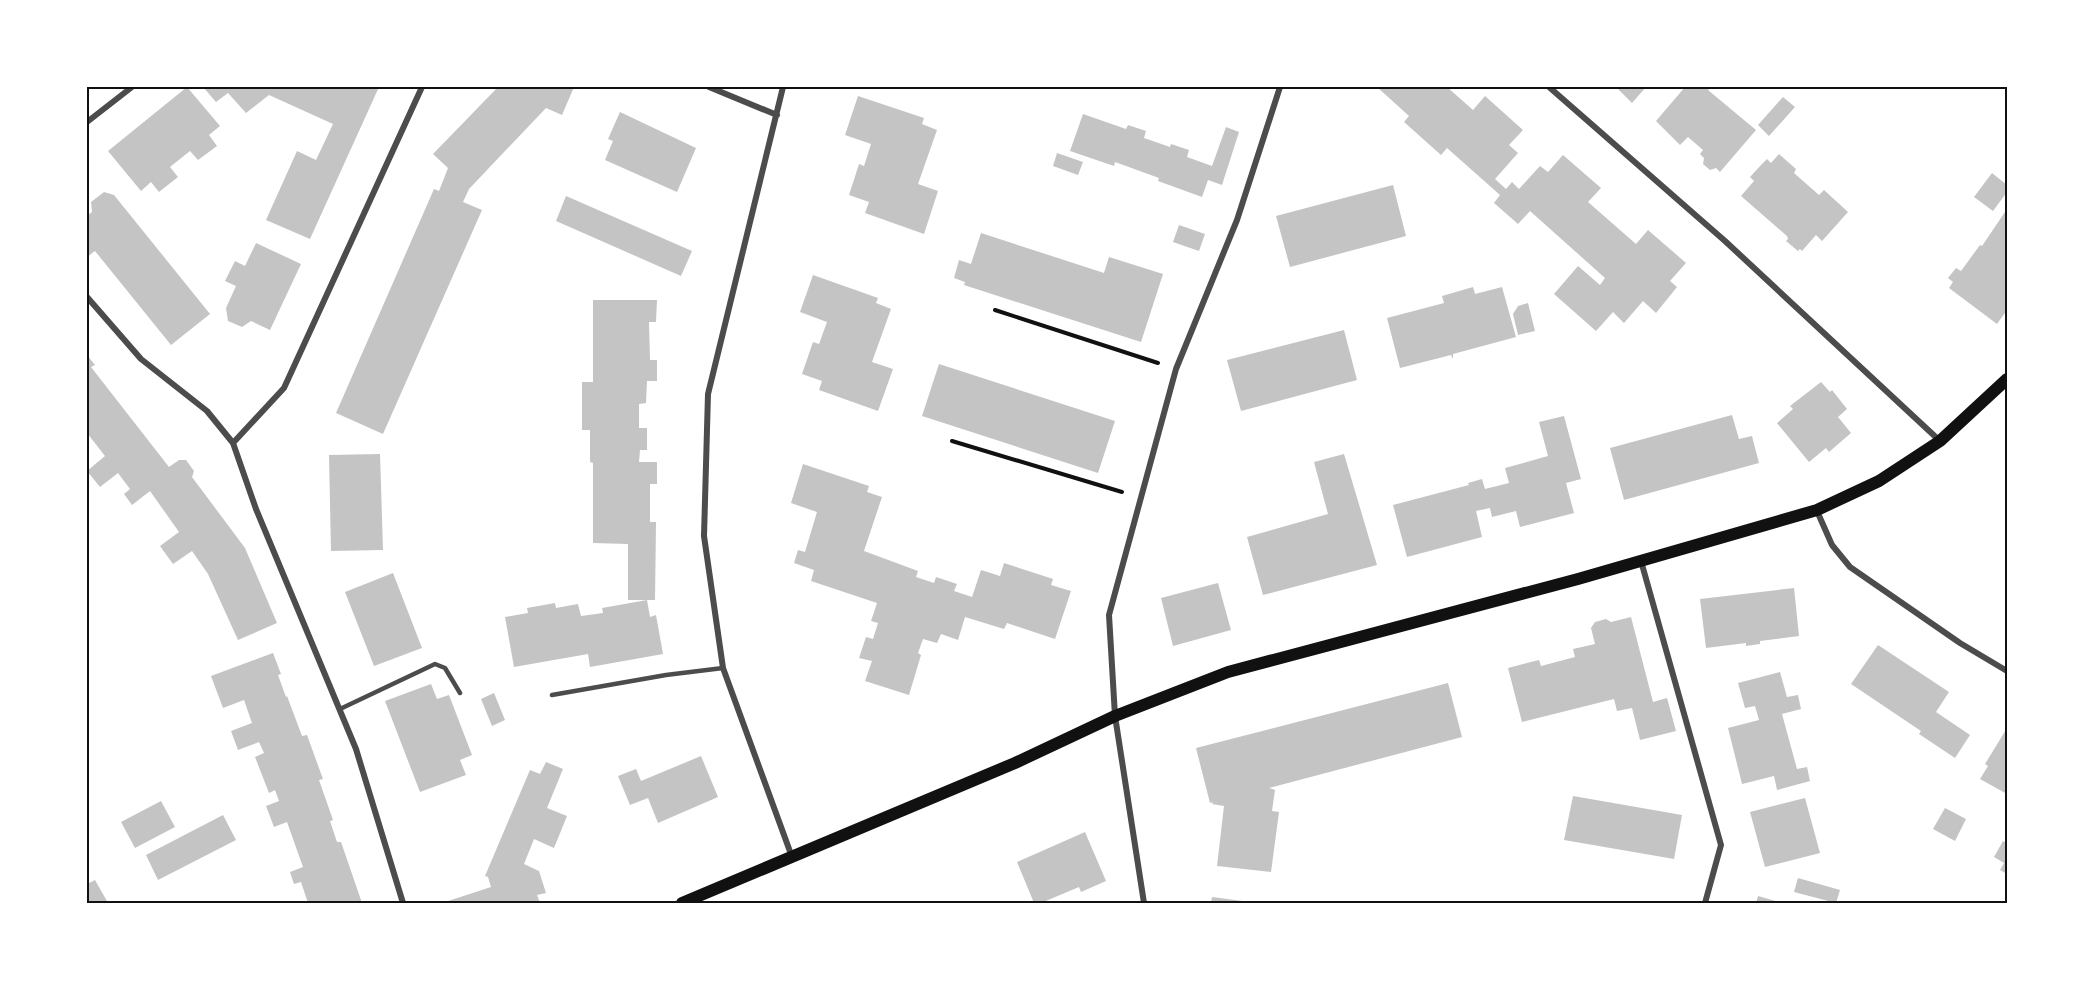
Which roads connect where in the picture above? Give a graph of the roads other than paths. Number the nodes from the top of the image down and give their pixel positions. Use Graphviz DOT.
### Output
graph roads {
  1 [pos="132,87"];
  2 [pos="422,87"];
  3 [pos="710,87"];
  4 [pos="783,87"];
  5 [pos="1280,87"];
  6 [pos="1549,87"];
  7 [pos="777,115"];
  8 [pos="87,122"];
  9 [pos="87,297"];
  10 [pos="2007,379"];
  11 [pos="1940,441"];
  12 [pos="233,443"];
  13 [pos="1817,510"];
  14 [pos="1641,561"];
  15 [pos="723,668"];
  16 [pos="2007,671"];
  17 [pos="460,693"];
  18 [pos="552,694"];
  19 [pos="340,709"];
  20 [pos="1115,716"];
  21 [pos="792,857"];
  22 [pos="403,903"];
  23 [pos="682,903"];
  24 [pos="1144,903"];
  25 [pos="1705,903"];
  1 -- 8 [label="street"];
  2 -- 12 [label="street"];
  3 -- 7 [label="street"];
  4 -- 7 [label="street"];
  5 -- 20 [label="street"];
  6 -- 11 [label="street"];
  7 -- 15 [label="street"];
  9 -- 12 [label="street"];
  10 -- 11 [label="main road"];
  11 -- 13 [label="main road"];
  12 -- 19 [label="street"];
  13 -- 14 [label="main road"];
  13 -- 16 [label="street"];
  14 -- 20 [label="main road"];
  14 -- 25 [label="street"];
  15 -- 18 [label="lane"];
  15 -- 21 [label="street"];
  17 -- 19 [label="lane"];
  19 -- 22 [label="street"];
  20 -- 21 [label="main road"];
  20 -- 24 [label="street"];
  21 -- 23 [label="main road"];
}
